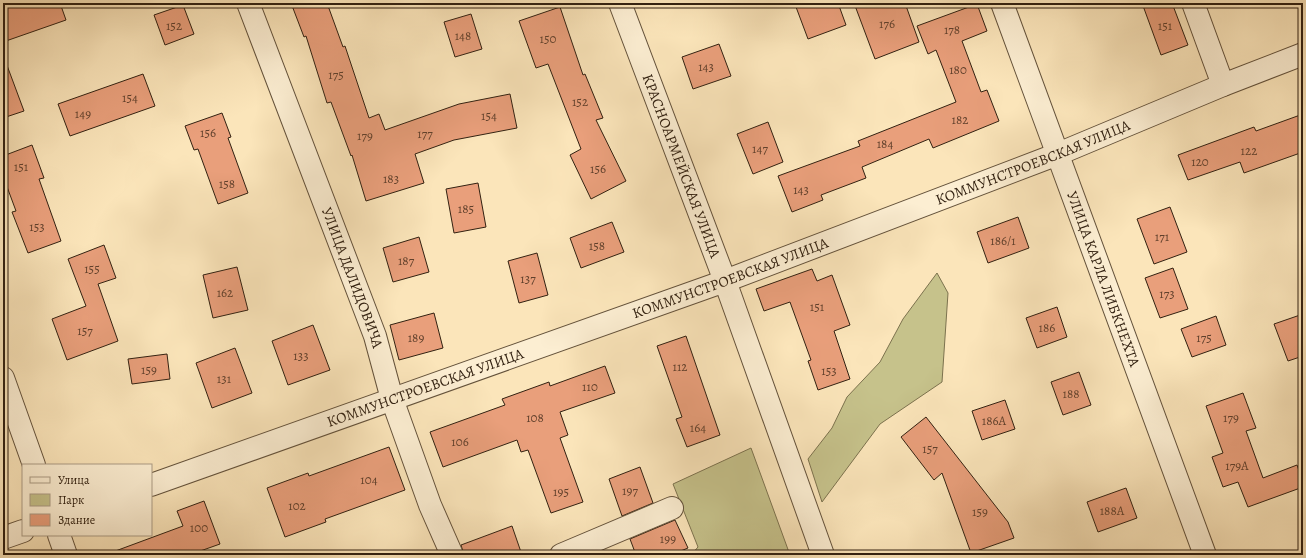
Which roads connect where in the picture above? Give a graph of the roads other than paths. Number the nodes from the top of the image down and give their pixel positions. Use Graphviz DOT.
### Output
graph roads {
  1 [pos="248,3"];
  2 [pos="620,3"];
  3 [pos="1002,3"];
  4 [pos="1193,3"];
  5 [pos="1303,54"];
  6 [pos="1223,85"];
  7 [pos="1058,154"];
  8 [pos="725,281"];
  9 [pos="3,378"];
  10 [pos="392,399"];
  11 [pos="34,464"];
  12 [pos="152,485"];
  13 [pos="672,508"];
  14 [pos="22,531"];
  15 [pos="59,536"];
  16 [pos="3,538"];
  17 [pos="66,555"];
  18 [pos="452,555"];
  19 [pos="561,555"];
  20 [pos="824,555"];
  21 [pos="1205,555"];
  1 -- 10 [label="street, УЛИЦА ДАЛИДОВИЧА"];
  2 -- 8 [label="street, КРАСНОАРМЕЙСКАЯ УЛИЦА"];
  3 -- 7 [label="street, УЛИЦА КАРЛА ЛИБКНЕХТА"];
  4 -- 6 [label="street"];
  5 -- 6 [label="street, КОММУНСТРОЕВСКАЯ УЛИЦА"];
  6 -- 7 [label="street, КОММУНСТРОЕВСКАЯ УЛИЦА"];
  7 -- 8 [label="street, КОММУНСТРОЕВСКАЯ УЛИЦА"];
  7 -- 21 [label="street, УЛИЦА КАРЛА ЛИБКНЕХТА"];
  8 -- 10 [label="street, КОММУНСТРОЕВСКАЯ УЛИЦА"];
  8 -- 20 [label="street, КРАСНОАРМЕЙСКАЯ УЛИЦА"];
  9 -- 11 [label="street"];
  10 -- 12 [label="street, КОММУНСТРОЕВСКАЯ УЛИЦА"];
  10 -- 18 [label="street, УЛИЦА ДАЛИДОВИЧА"];
  13 -- 19 [label="street"];
  14 -- 16 [label="street"];
  15 -- 17 [label="street"];
}
